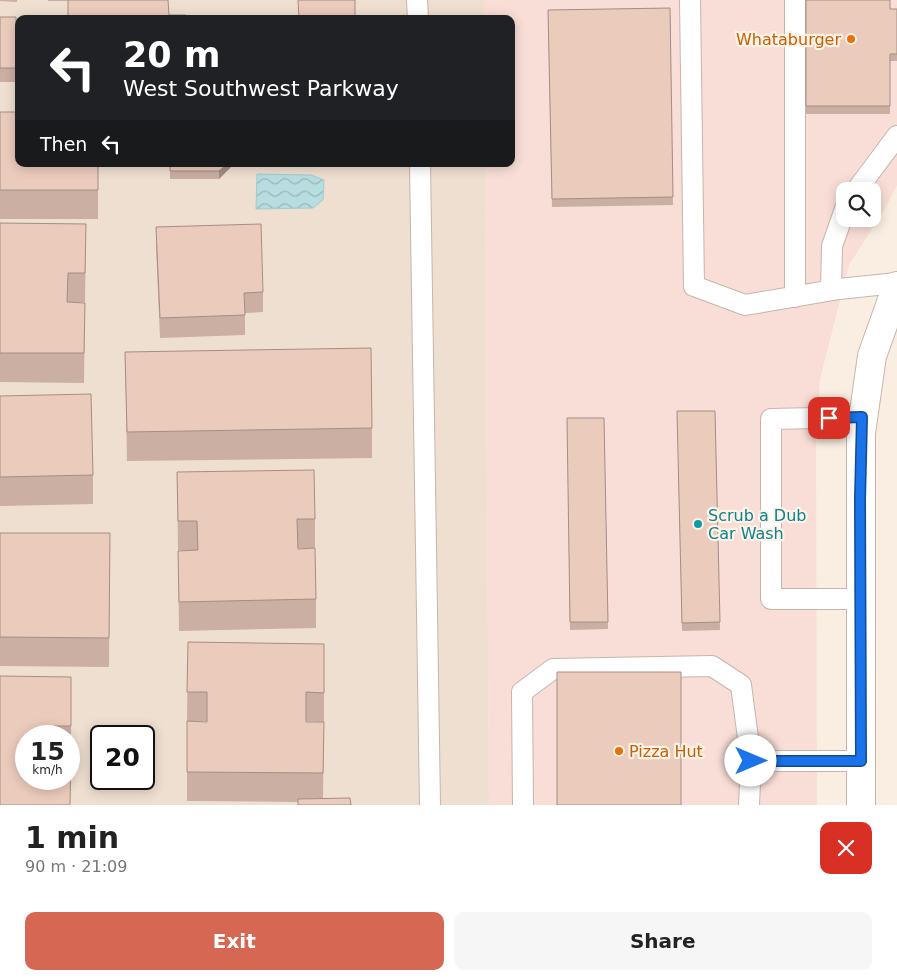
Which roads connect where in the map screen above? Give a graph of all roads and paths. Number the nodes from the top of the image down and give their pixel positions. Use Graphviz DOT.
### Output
graph roads {
  1 [pos="418,0"];
  2 [pos="690,0"];
  3 [pos="795,0"];
  4 [pos="418,15"];
  5 [pos="897,136"];
  6 [pos="420,167"];
  7 [pos="863,182"];
  8 [pos="839,227"];
  9 [pos="897,284"];
  10 [pos="832,290"];
  11 [pos="795,297"];
  12 [pos="862,417"];
  13 [pos="860,599"];
  14 [pos="751,761"];
  15 [pos="861,761"];
  16 [pos="430,805"];
  17 [pos="523,805"];
  18 [pos="749,805"];
  19 [pos="862,805"];
  1 -- 4 [label="lane"];
  2 -- 11 [label="lane"];
  3 -- 11 [label="lane"];
  5 -- 7 [label="lane"];
  6 -- 16 [label="lane"];
  8 -- 10 [label="lane"];
  9 -- 10 [label="lane"];
  9 -- 12 [label="street"];
  10 -- 11 [label="lane"];
  12 -- 13 [label="street"];
  12 -- 13 [label="lane"];
  13 -- 15 [label="street"];
  14 -- 15 [label="lane"];
  14 -- 17 [label="lane"];
  14 -- 18 [label="lane"];
  15 -- 19 [label="street"];
}
